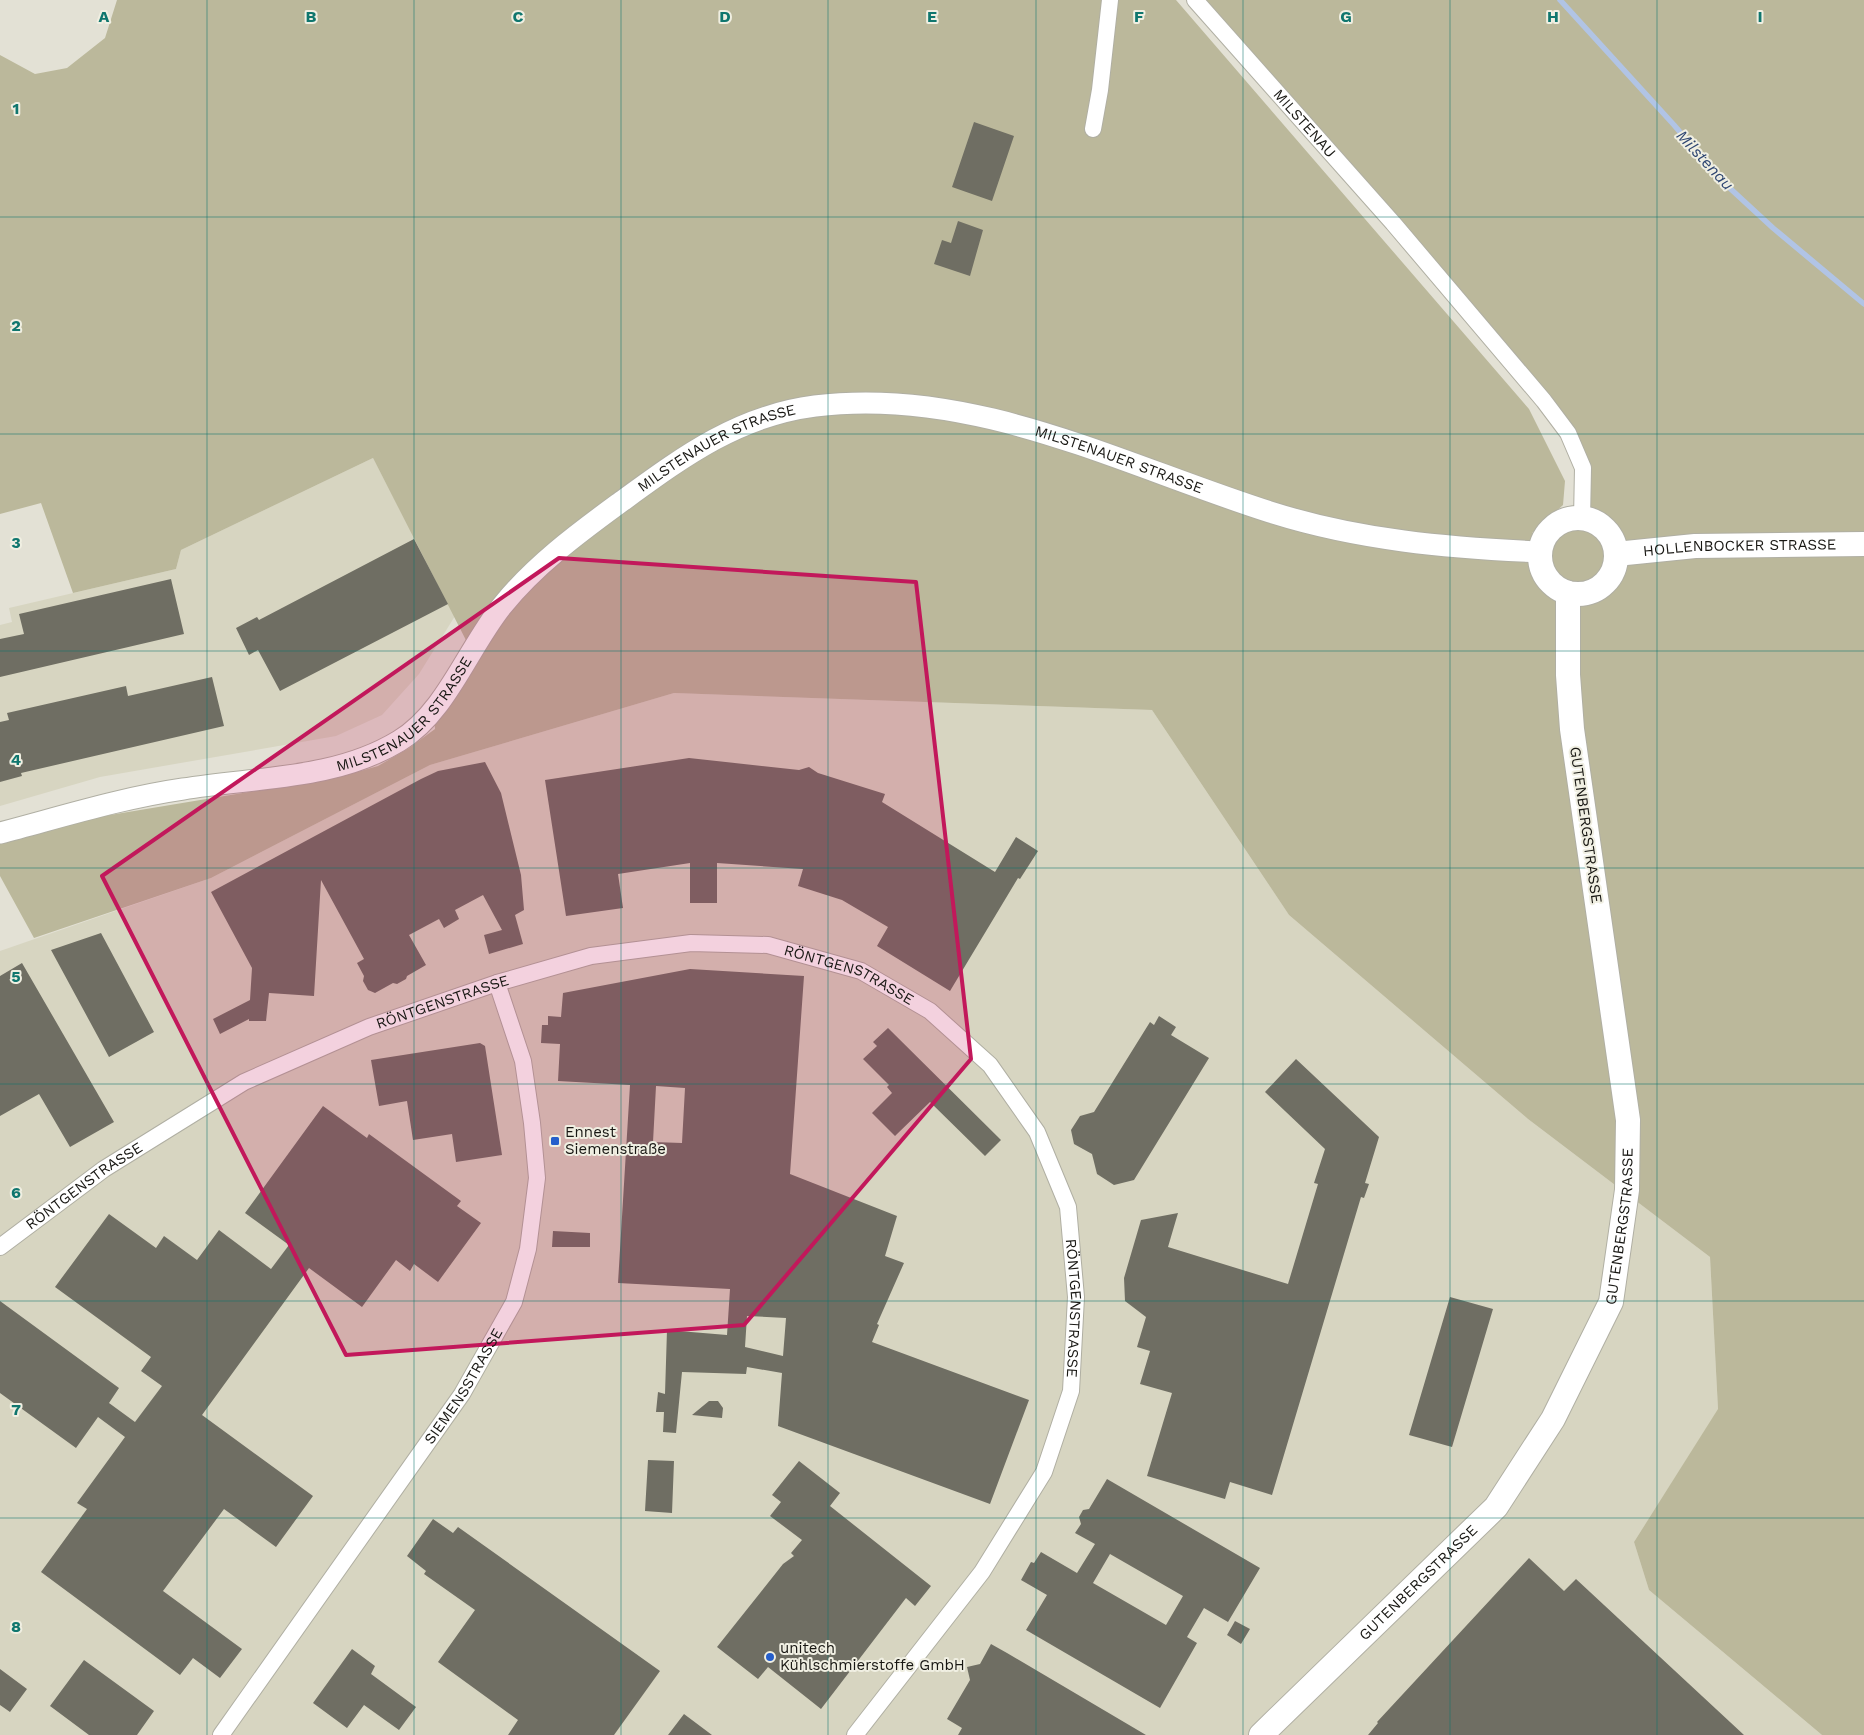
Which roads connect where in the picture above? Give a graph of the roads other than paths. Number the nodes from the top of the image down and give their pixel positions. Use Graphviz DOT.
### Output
graph roads {
  1 [pos="1110,0"];
  2 [pos="1195,0"];
  3 [pos="1093,129"];
  4 [pos="1582,519"];
  5 [pos="1864,544"];
  6 [pos="1540,552"];
  7 [pos="1616,554"];
  8 [pos="1568,593"];
  9 [pos="0,833"];
  10 [pos="496,983"];
  11 [pos="0,1247"];
  12 [pos="221,1735"];
  13 [pos="855,1735"];
  14 [pos="1261,1735"];
  1 -- 3 [label="street"];
  2 -- 4 [label="street, MILSTENAU"];
  4 -- 6 [label="main road"];
  4 -- 7 [label="main road"];
  5 -- 7 [label="main road, HOLLENBOCKER STRASSE"];
  6 -- 8 [label="main road"];
  6 -- 9 [label="street, MILSTENAUER STRASSE"];
  7 -- 8 [label="main road"];
  8 -- 14 [label="main road, GUTENBERGSTRASSE"];
  10 -- 11 [label="street, RÖNTGENSTRASSE"];
  10 -- 12 [label="street, SIEMENSSTRASSE"];
  10 -- 13 [label="street, RÖNTGENSTRASSE"];
}
